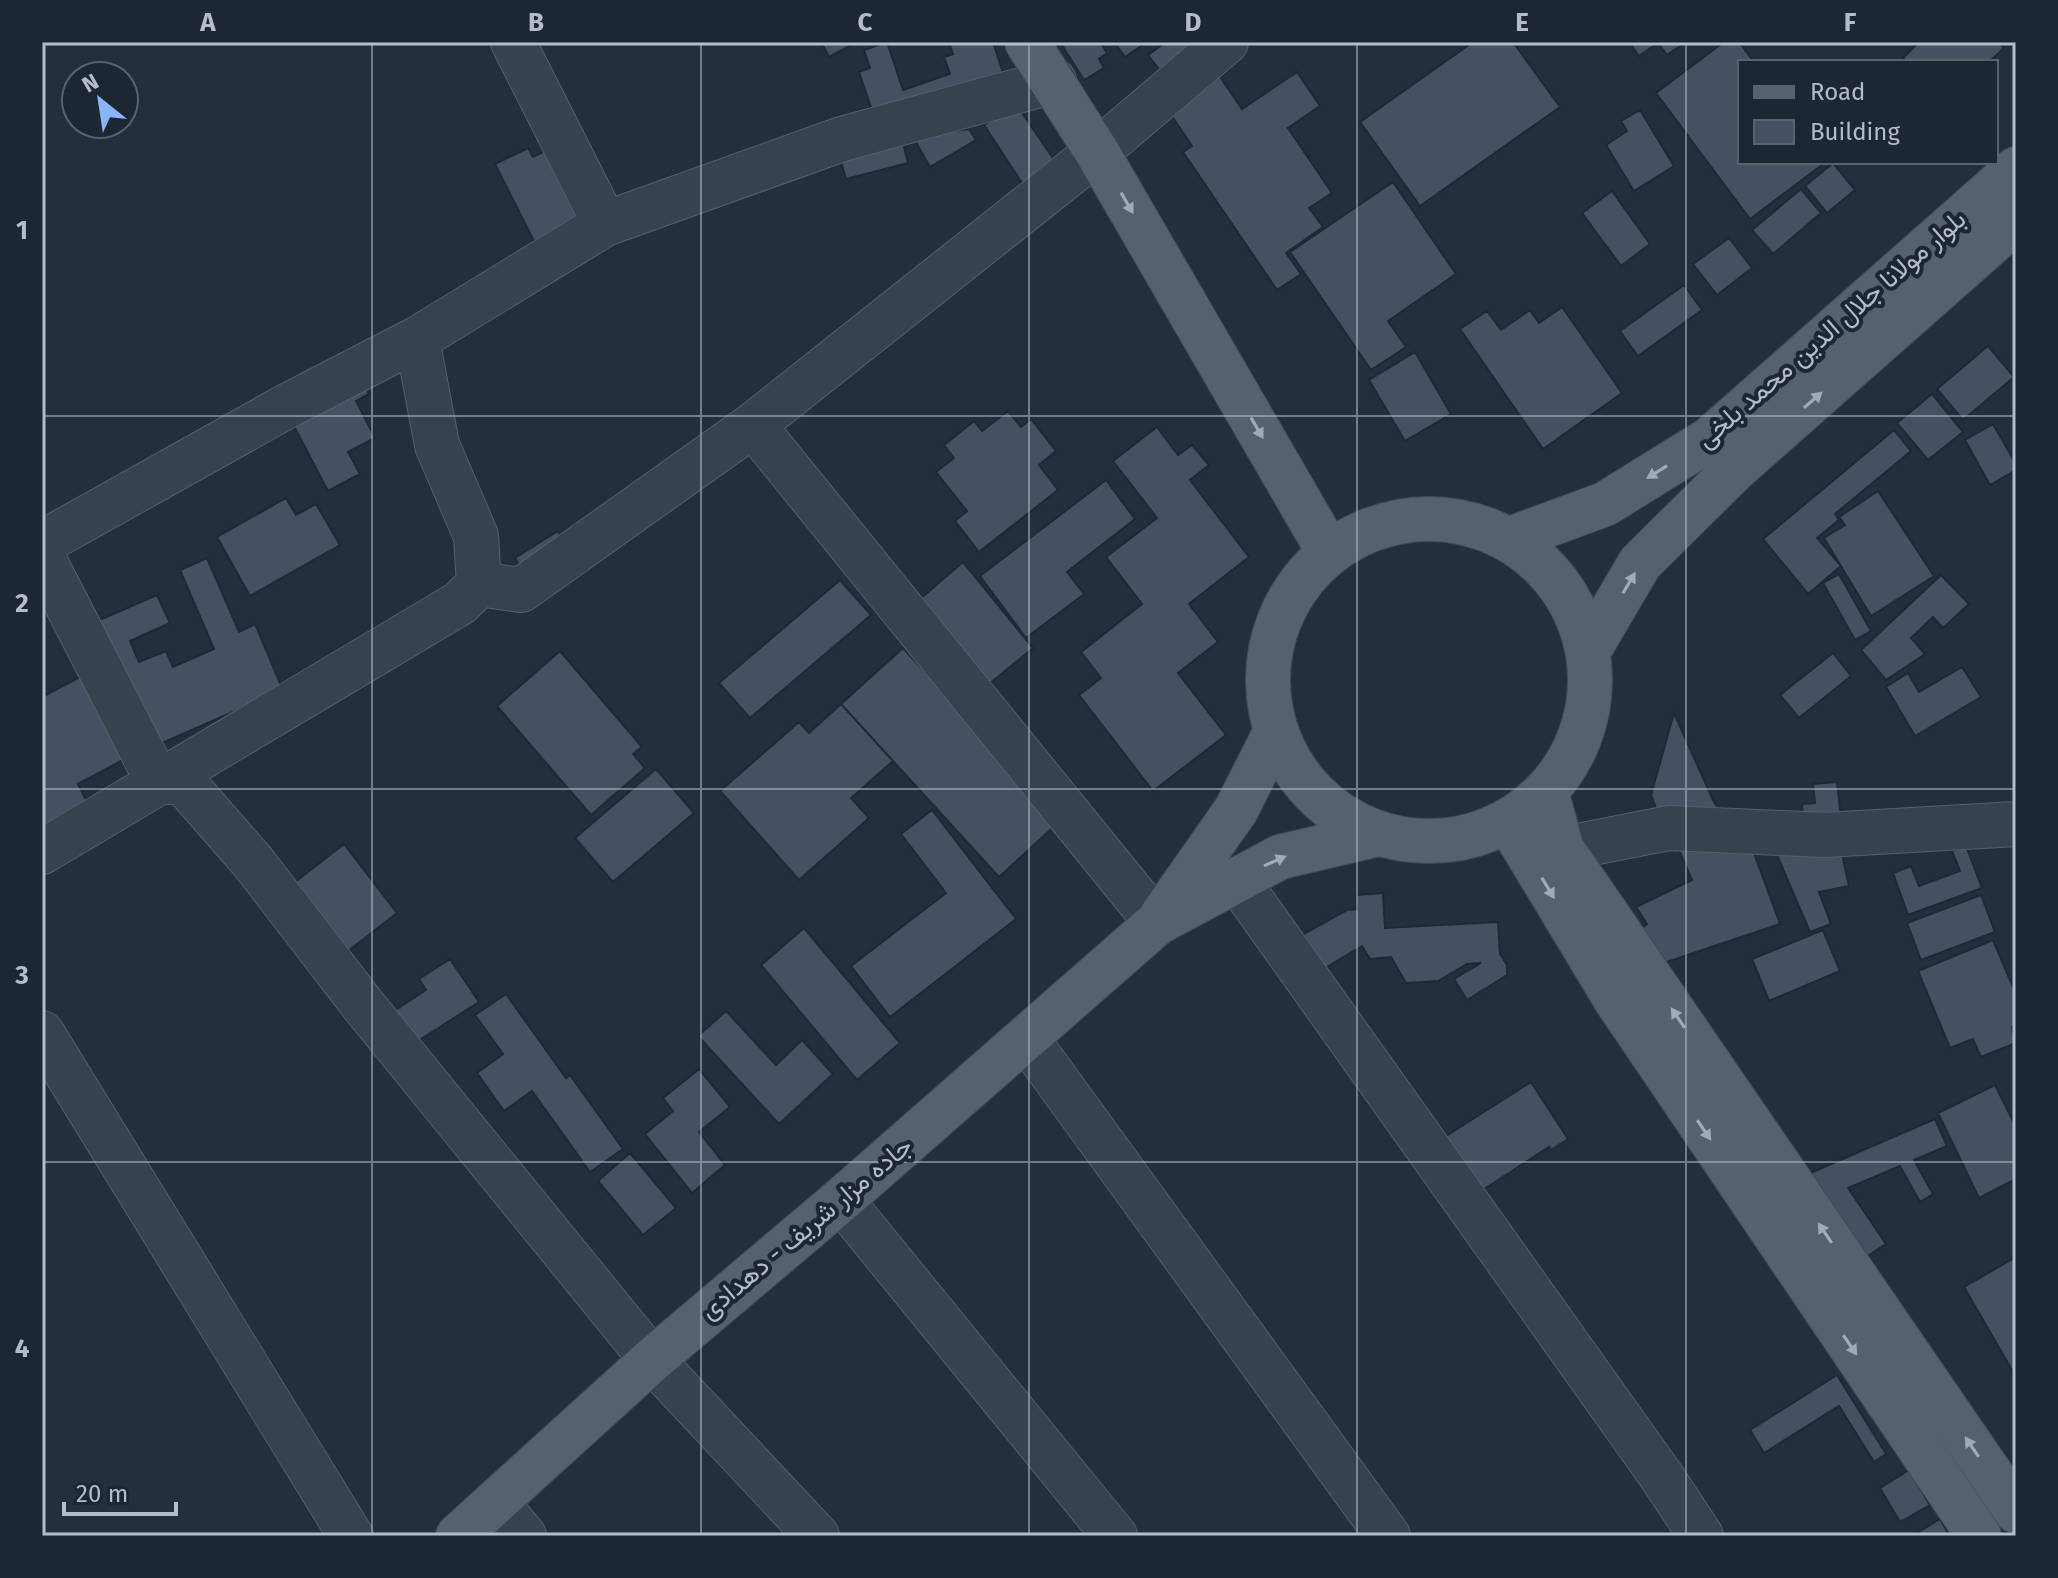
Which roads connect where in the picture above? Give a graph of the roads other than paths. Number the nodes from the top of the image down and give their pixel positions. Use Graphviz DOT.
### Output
graph roads {
  1 [pos="513,42"];
  2 [pos="1027,42"];
  3 [pos="1226,42"];
  4 [pos="1054,81"];
  5 [pos="1097,152"];
  6 [pos="2016,169"];
  7 [pos="2016,221"];
  8 [pos="605,224"];
  9 [pos="417,339"];
  10 [pos="753,425"];
  11 [pos="1510,539"];
  12 [pos="42,543"];
  13 [pos="1329,552"];
  14 [pos="42,556"];
  15 [pos="479,584"];
  16 [pos="1589,650"];
  17 [pos="1275,733"];
  18 [pos="158,782"];
  19 [pos="1546,791"];
  20 [pos="1508,821"];
  21 [pos="2016,824"];
  22 [pos="1378,834"];
  23 [pos="1562,849"];
  24 [pos="42,852"];
  25 [pos="1237,880"];
  26 [pos="1157,923"];
  27 [pos="42,1033"];
  28 [pos="1026,1038"];
  29 [pos="841,1200"];
  30 [pos="652,1360"];
  31 [pos="496,1503"];
  32 [pos="2016,1511"];
  33 [pos="351,1536"];
  34 [pos="458,1536"];
  35 [pos="524,1536"];
  36 [pos="817,1536"];
  37 [pos="1115,1536"];
  38 [pos="1388,1536"];
  39 [pos="1701,1536"];
  40 [pos="1979,1536"];
  1 -- 8 [label="street"];
  2 -- 4 [label="main road"];
  3 -- 5 [label="street"];
  4 -- 5 [label="main road"];
  4 -- 8 [label="street"];
  5 -- 10 [label="street"];
  5 -- 13 [label="main road, one-way"];
  6 -- 11 [label="main road, بلوار مولانا جلال الدین محمد بلخی, one-way"];
  16 -- 7 [label="main road, بلوار مولانا جلال الدین محمد بلخی, one-way"];
  8 -- 9 [label="street"];
  9 -- 12 [label="street"];
  9 -- 15 [label="street"];
  10 -- 15 [label="street"];
  10 -- 26 [label="street"];
  11 -- 13 [label="main road"];
  11 -- 16 [label="main road"];
  13 -- 17 [label="main road"];
  14 -- 18 [label="street"];
  15 -- 18 [label="street"];
  16 -- 19 [label="main road"];
  17 -- 22 [label="main road"];
  17 -- 26 [label="main road"];
  18 -- 24 [label="street"];
  18 -- 30 [label="street"];
  19 -- 20 [label="main road"];
  19 -- 23 [label="main road"];
  20 -- 22 [label="main road"];
  20 -- 40 [label="main road, one-way"];
  21 -- 23 [label="street"];
  25 -- 22 [label="main road, one-way"];
  32 -- 23 [label="main road, one-way"];
  25 -- 26 [label="main road"];
  25 -- 39 [label="street"];
  26 -- 28 [label="main road, جاده مزار شریف - دهدادی"];
  27 -- 33 [label="street"];
  28 -- 29 [label="main road, جاده مزار شریف - دهدادی"];
  28 -- 38 [label="street"];
  29 -- 30 [label="main road, جاده مزار شریف - دهدادی"];
  29 -- 37 [label="street"];
  30 -- 31 [label="main road, جاده مزار شریف - دهدادی"];
  30 -- 36 [label="street"];
  31 -- 34 [label="main road, جاده مزار شریف - دهدادی"];
  31 -- 35 [label="street"];
}
